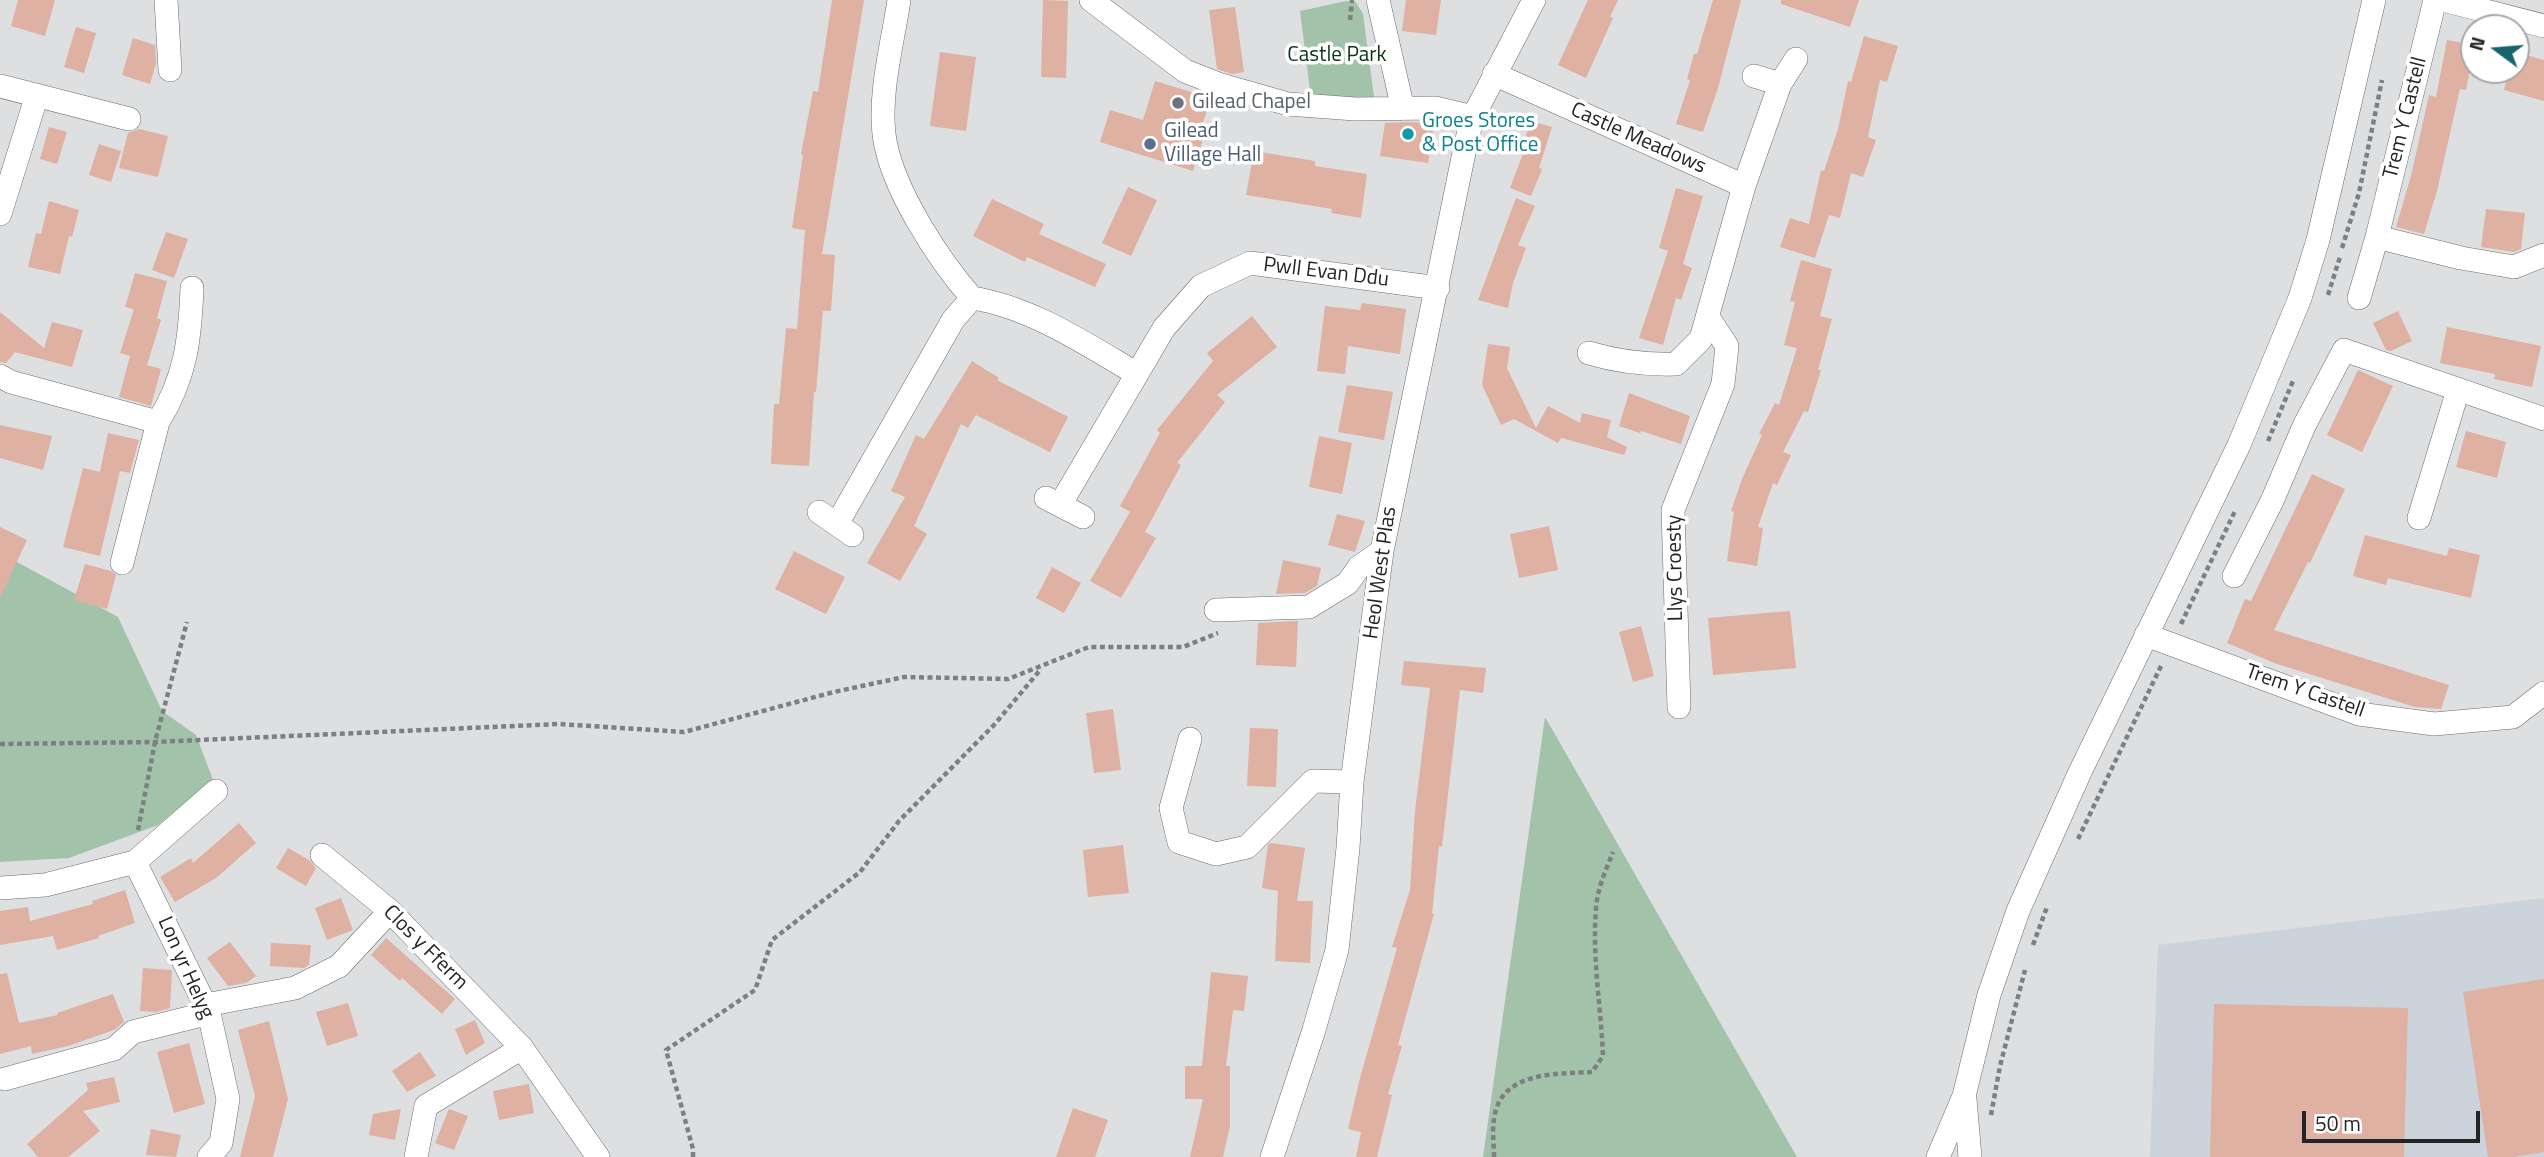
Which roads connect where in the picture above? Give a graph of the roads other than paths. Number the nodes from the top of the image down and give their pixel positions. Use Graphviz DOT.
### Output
graph roads {
  1 [pos="166,0"];
  2 [pos="899,0"];
  3 [pos="1091,0"];
  4 [pos="1378,0"];
  5 [pos="1534,0"];
  6 [pos="2374,0"];
  7 [pos="2435,0"];
  8 [pos="2443,0"];
  9 [pos="2544,26"];
  10 [pos="1796,59"];
  11 [pos="170,70"];
  12 [pos="1494,74"];
  13 [pos="1754,76"];
  14 [pos="1780,84"];
  15 [pos="1,86"];
  16 [pos="37,95"];
  17 [pos="1404,108"];
  18 [pos="1473,117"];
  19 [pos="129,119"];
  20 [pos="1744,186"];
  21 [pos="0,214"];
  22 [pos="2377,237"];
  23 [pos="2544,255"];
  24 [pos="192,288"];
  25 [pos="1438,288"];
  26 [pos="972,298"];
  27 [pos="2359,298"];
  28 [pos="1708,317"];
  29 [pos="1589,353"];
  30 [pos="1137,374"];
  31 [pos="0,376"];
  32 [pos="2458,390"];
  33 [pos="2544,419"];
  34 [pos="158,422"];
  35 [pos="1083,517"];
  36 [pos="2420,517"];
  37 [pos="836,524"];
  38 [pos="1382,551"];
  39 [pos="122,563"];
  40 [pos="2234,576"];
  41 [pos="1217,622"];
  42 [pos="2147,635"];
  43 [pos="2544,693"];
  44 [pos="1679,707"];
  45 [pos="1191,739"];
  46 [pos="1352,782"];
  47 [pos="216,791"];
  48 [pos="322,855"];
  49 [pos="135,862"];
  50 [pos="0,888"];
  51 [pos="390,911"];
  52 [pos="208,1009"];
  53 [pos="522,1048"];
  54 [pos="5,1079"];
  55 [pos="1964,1096"];
  56 [pos="209,1157"];
  57 [pos="416,1157"];
  58 [pos="597,1157"];
  59 [pos="1272,1157"];
  60 [pos="1938,1157"];
  61 [pos="1970,1157"];
  1 -- 11 [label="street"];
  2 -- 26 [label="street"];
  3 -- 17 [label="street"];
  4 -- 17 [label="street"];
  5 -- 12 [label="street, Heol West Plas"];
  6 -- 42 [label="street"];
  7 -- 22 [label="street, Trem Y Castell"];
  8 -- 9 [label="street"];
  10 -- 14 [label="street"];
  12 -- 18 [label="street, Heol West Plas"];
  12 -- 20 [label="street, Castle Meadows"];
  13 -- 14 [label="street"];
  14 -- 20 [label="street"];
  15 -- 16 [label="street"];
  16 -- 19 [label="street"];
  16 -- 21 [label="street"];
  17 -- 18 [label="street"];
  18 -- 25 [label="street, Heol West Plas"];
  20 -- 28 [label="street"];
  22 -- 23 [label="street"];
  22 -- 27 [label="street, Trem Y Castell"];
  24 -- 34 [label="street"];
  25 -- 30 [label="street, Pwll Evan Ddu"];
  25 -- 38 [label="street, Heol West Plas"];
  26 -- 30 [label="street"];
  26 -- 37 [label="street"];
  28 -- 29 [label="street"];
  28 -- 44 [label="street, Llys Croesty"];
  30 -- 35 [label="street, Pwll Evan Ddu"];
  31 -- 34 [label="street"];
  32 -- 33 [label="street"];
  32 -- 36 [label="street"];
  32 -- 40 [label="street"];
  34 -- 39 [label="street"];
  38 -- 41 [label="street"];
  38 -- 46 [label="street, Heol West Plas"];
  42 -- 43 [label="street, Trem Y Castell"];
  42 -- 55 [label="street"];
  45 -- 46 [label="street"];
  46 -- 59 [label="street, Heol West Plas"];
  47 -- 49 [label="street"];
  48 -- 51 [label="street, Clos y Fferm"];
  49 -- 50 [label="street"];
  49 -- 52 [label="street, Lon yr Helyg"];
  51 -- 52 [label="street"];
  51 -- 53 [label="street, Clos y Fferm"];
  52 -- 54 [label="street"];
  52 -- 56 [label="street, Lon yr Helyg"];
  53 -- 57 [label="street"];
  53 -- 58 [label="street, Clos y Fferm"];
  55 -- 60 [label="street"];
  55 -- 61 [label="street"];
}
